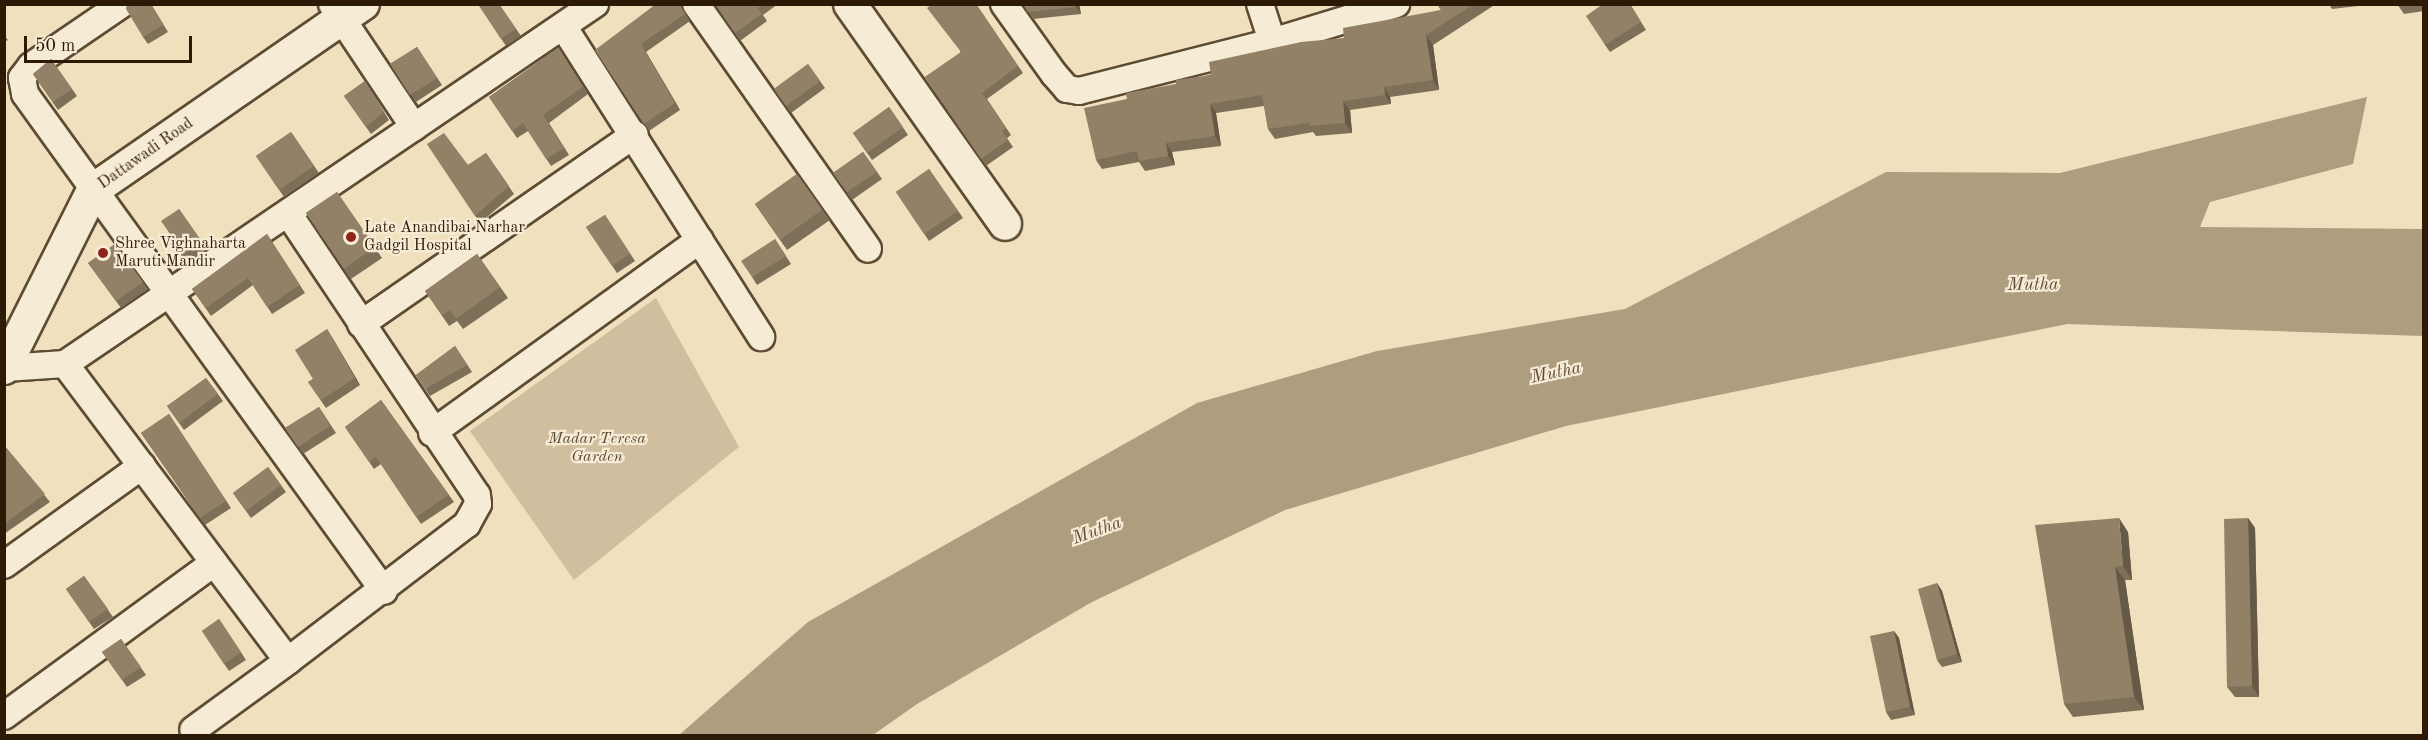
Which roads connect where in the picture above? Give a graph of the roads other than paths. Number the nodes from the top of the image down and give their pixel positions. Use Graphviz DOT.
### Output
graph roads {
  1 [pos="122,4"];
  2 [pos="595,4"];
  3 [pos="696,4"];
  4 [pos="850,4"];
  5 [pos="1004,4"];
  6 [pos="1260,4"];
  7 [pos="1396,4"];
  8 [pos="346,9"];
  9 [pos="563,26"];
  10 [pos="1272,42"];
  11 [pos="414,127"];
  12 [pos="635,134"];
  13 [pos="93,190"];
  14 [pos="288,213"];
  15 [pos="1005,224"];
  16 [pos="700,240"];
  17 [pos="868,249"];
  18 [pos="171,292"];
  19 [pos="361,324"];
  20 [pos="761,337"];
  21 [pos="65,364"];
  22 [pos="5,368"];
  23 [pos="432,433"];
  24 [pos="141,466"];
  25 [pos="214,563"];
  26 [pos="4,565"];
  27 [pos="384,591"];
  28 [pos="288,662"];
  29 [pos="4,716"];
  30 [pos="193,730"];
  1 -- 13 [label="street"];
  2 -- 9 [label="street"];
  3 -- 17 [label="street"];
  4 -- 15 [label="street"];
  5 -- 10 [label="street"];
  6 -- 10 [label="street"];
  7 -- 10 [label="street"];
  8 -- 11 [label="street"];
  8 -- 13 [label="street, Dattawadi Road"];
  9 -- 11 [label="street"];
  9 -- 12 [label="street"];
  11 -- 14 [label="street"];
  12 -- 16 [label="street"];
  12 -- 19 [label="street"];
  13 -- 18 [label="street"];
  13 -- 22 [label="street, Dattawadi Road"];
  14 -- 18 [label="street"];
  14 -- 19 [label="street"];
  16 -- 20 [label="street"];
  16 -- 23 [label="street"];
  18 -- 21 [label="street"];
  18 -- 27 [label="street"];
  19 -- 23 [label="street"];
  21 -- 22 [label="street"];
  21 -- 24 [label="street"];
  23 -- 27 [label="street"];
  24 -- 25 [label="street"];
  24 -- 26 [label="street"];
  25 -- 28 [label="street"];
  25 -- 29 [label="street"];
  27 -- 28 [label="street"];
  28 -- 30 [label="street"];
}
